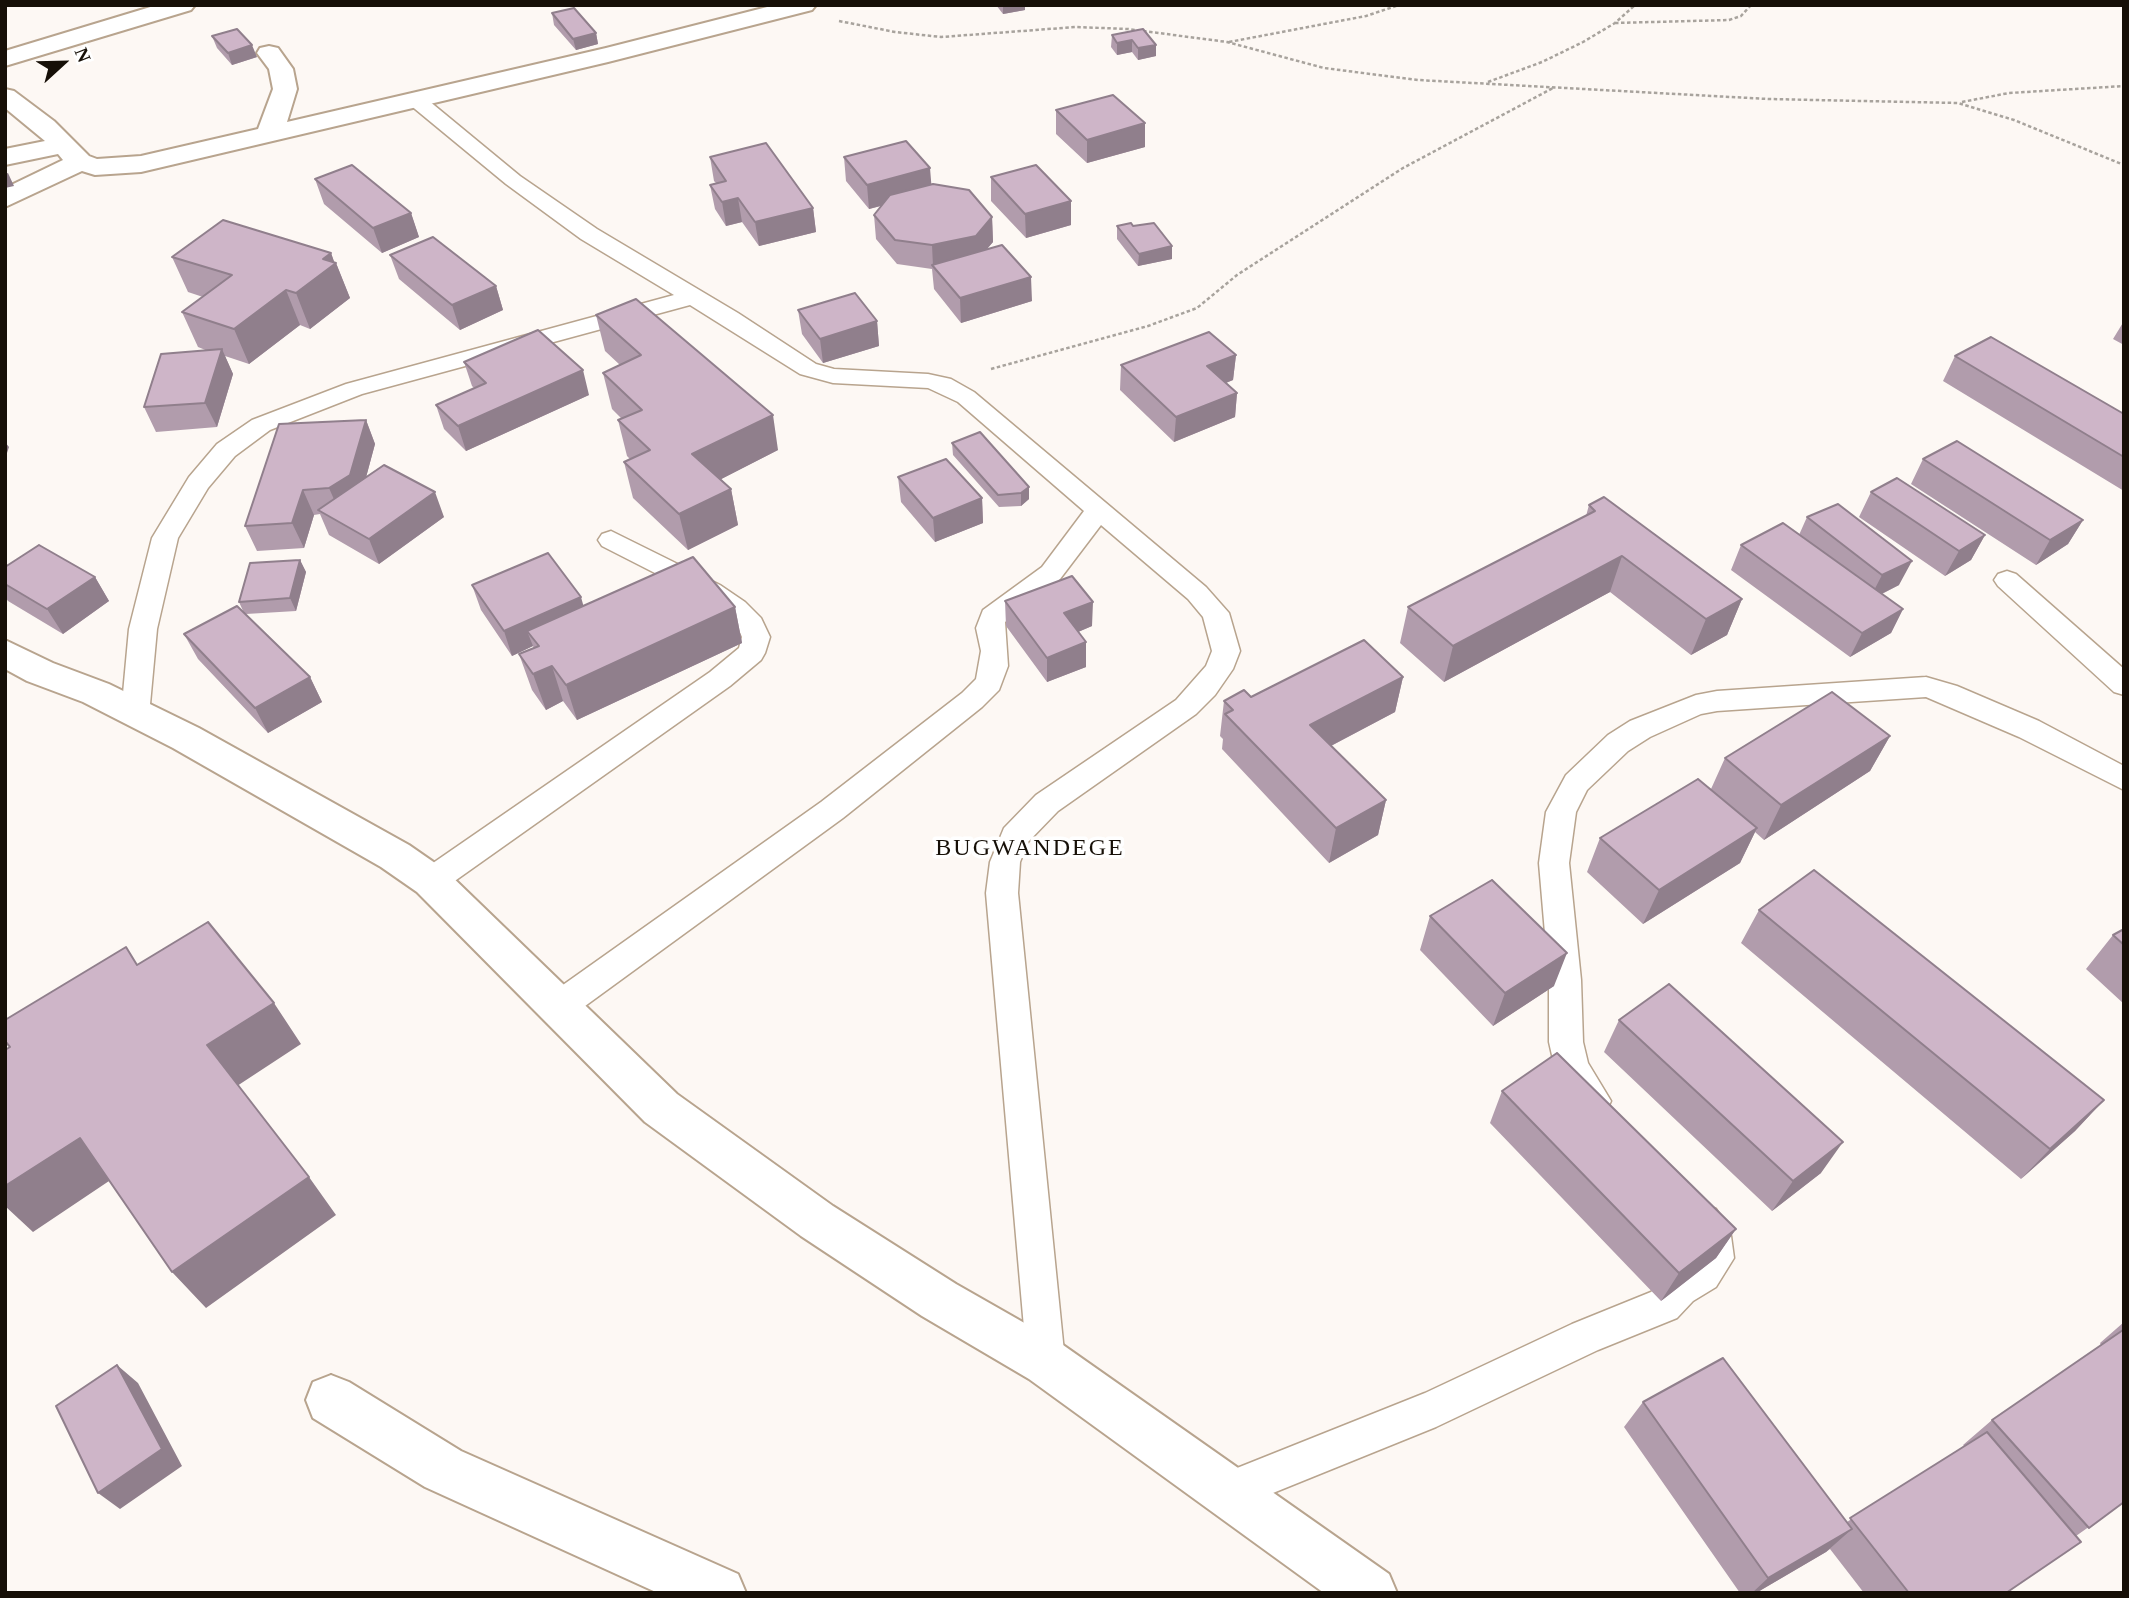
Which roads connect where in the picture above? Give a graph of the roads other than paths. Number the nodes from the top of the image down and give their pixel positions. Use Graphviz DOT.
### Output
graph roads {
  1 [pos="183,5"];
  2 [pos="804,5"];
  3 [pos="769,9"];
  4 [pos="269,53"];
  5 [pos="5,59"];
  6 [pos="5,96"];
  7 [pos="416,100"];
  8 [pos="269,134"];
  9 [pos="72,153"];
  10 [pos="5,157"];
  11 [pos="5,199"];
  12 [pos="693,297"];
  13 [pos="1099,509"];
  14 [pos="611,540"];
  15 [pos="2007,580"];
  16 [pos="5,653"];
  17 [pos="2124,685"];
  18 [pos="135,715"];
  19 [pos="2124,779"];
  20 [pos="431,881"];
  21 [pos="558,1007"];
  22 [pos="1615,1128"];
  23 [pos="1686,1201"];
  24 [pos="1046,1363"];
  25 [pos="331,1400"];
  26 [pos="1226,1492"];
  27 [pos="719,1593"];
  28 [pos="1370,1593"];
  1 -- 5 [label="street"];
  2 -- 3 [label="street"];
  3 -- 7 [label="street"];
  4 -- 8 [label="street"];
  6 -- 9 [label="street"];
  7 -- 8 [label="street"];
  7 -- 12 [label="lane"];
  8 -- 9 [label="street"];
  9 -- 10 [label="street"];
  9 -- 11 [label="street"];
  12 -- 13 [label="lane"];
  12 -- 18 [label="lane"];
  13 -- 21 [label="lane"];
  13 -- 24 [label="lane"];
  14 -- 20 [label="lane"];
  15 -- 17 [label="lane"];
  16 -- 18 [label="street"];
  18 -- 20 [label="street"];
  19 -- 22 [label="lane"];
  20 -- 21 [label="street"];
  21 -- 24 [label="street"];
  23 -- 26 [label="lane"];
  24 -- 26 [label="street"];
  25 -- 27 [label="street"];
  26 -- 28 [label="street"];
}
